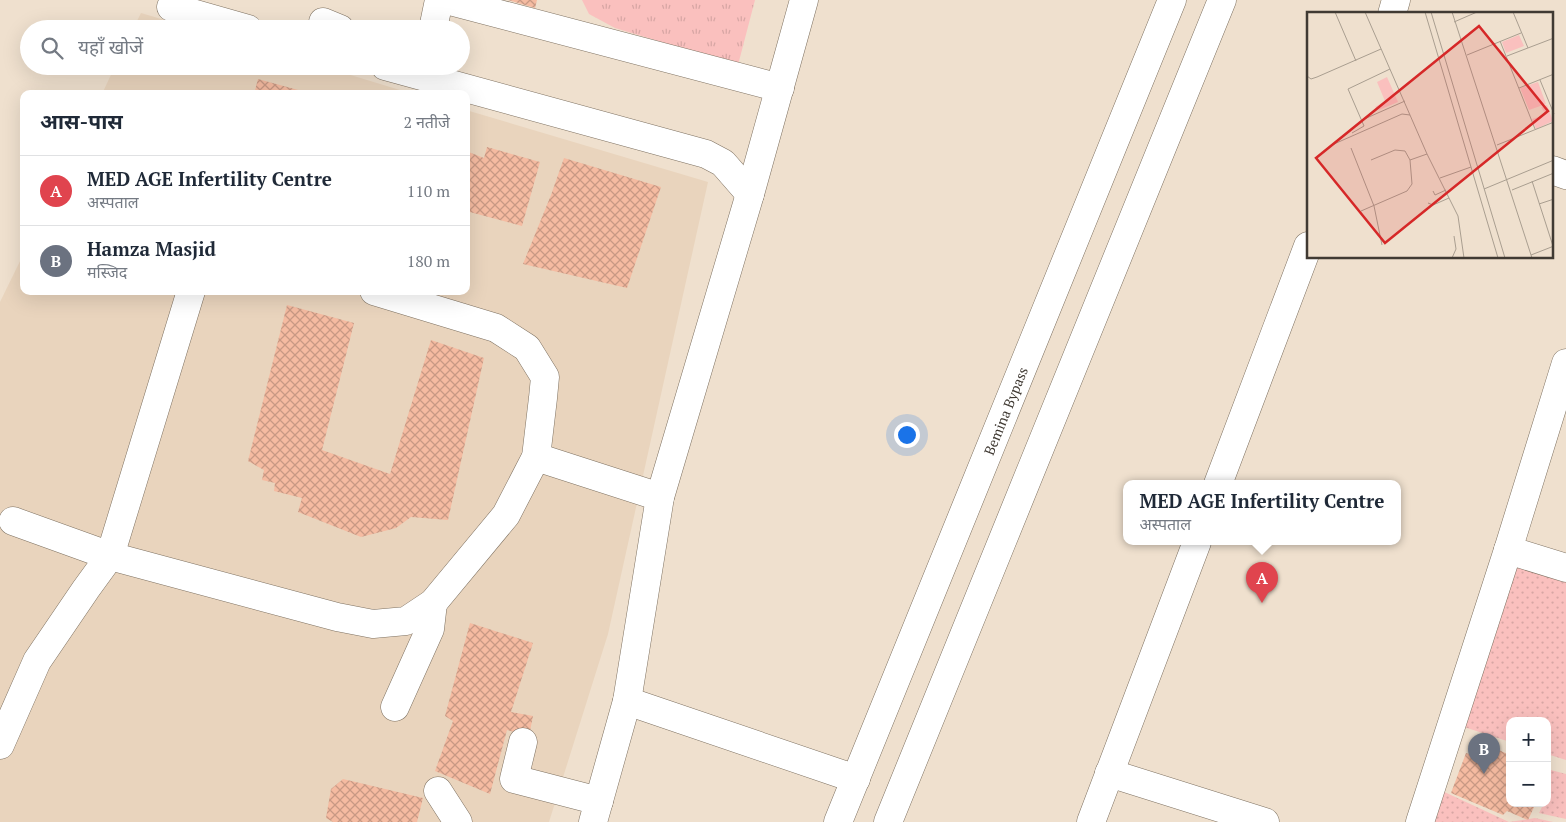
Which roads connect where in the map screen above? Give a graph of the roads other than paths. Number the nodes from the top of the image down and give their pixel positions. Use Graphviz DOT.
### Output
graph roads {
  1 [pos="439,0"];
  2 [pos="446,0"];
  3 [pos="804,0"];
  4 [pos="1172,0"];
  5 [pos="1222,0"];
  6 [pos="170,7"];
  7 [pos="216,20"];
  8 [pos="435,20"];
  9 [pos="418,75"];
  10 [pos="780,88"];
  11 [pos="1554,171"];
  12 [pos="1566,175"];
  13 [pos="750,194"];
  14 [pos="1307,249"];
  15 [pos="190,295"];
  16 [pos="387,295"];
  17 [pos="1566,363"];
  18 [pos="536,457"];
  19 [pos="1220,480"];
  20 [pos="660,497"];
  21 [pos="13,521"];
  22 [pos="1196,545"];
  23 [pos="1508,550"];
  24 [pos="110,556"];
  25 [pos="1566,568"];
  26 [pos="433,603"];
  27 [pos="627,701"];
  28 [pos="395,707"];
  29 [pos="523,742"];
  30 [pos="0,745"];
  31 [pos="1109,773"];
  32 [pos="856,780"];
  33 [pos="438,791"];
  34 [pos="596,811"];
  35 [pos="458,822"];
  36 [pos="838,822"];
  37 [pos="888,822"];
  38 [pos="1091,822"];
  39 [pos="1265,822"];
  40 [pos="1420,822"];
  1 -- 8 [label="main road"];
  2 -- 10 [label="main road"];
  3 -- 10 [label="main road"];
  4 -- 32 [label="main road, Bemina Bypass"];
  5 -- 37 [label="main road"];
  6 -- 7 [label="main road"];
  9 -- 13 [label="main road"];
  10 -- 13 [label="main road"];
  11 -- 12 [label="main road"];
  13 -- 20 [label="main road"];
  14 -- 19 [label="main road"];
  15 -- 24 [label="main road"];
  16 -- 18 [label="main road"];
  17 -- 23 [label="main road"];
  18 -- 20 [label="main road"];
  18 -- 26 [label="main road"];
  20 -- 27 [label="main road"];
  21 -- 24 [label="main road"];
  22 -- 31 [label="main road"];
  23 -- 25 [label="main road"];
  23 -- 40 [label="main road"];
  24 -- 26 [label="main road"];
  24 -- 30 [label="main road"];
  26 -- 28 [label="main road"];
  27 -- 32 [label="main road"];
  27 -- 34 [label="main road"];
  29 -- 34 [label="main road"];
  31 -- 38 [label="main road"];
  31 -- 39 [label="main road"];
  32 -- 36 [label="main road, Bemina Bypass"];
  33 -- 35 [label="main road"];
}
